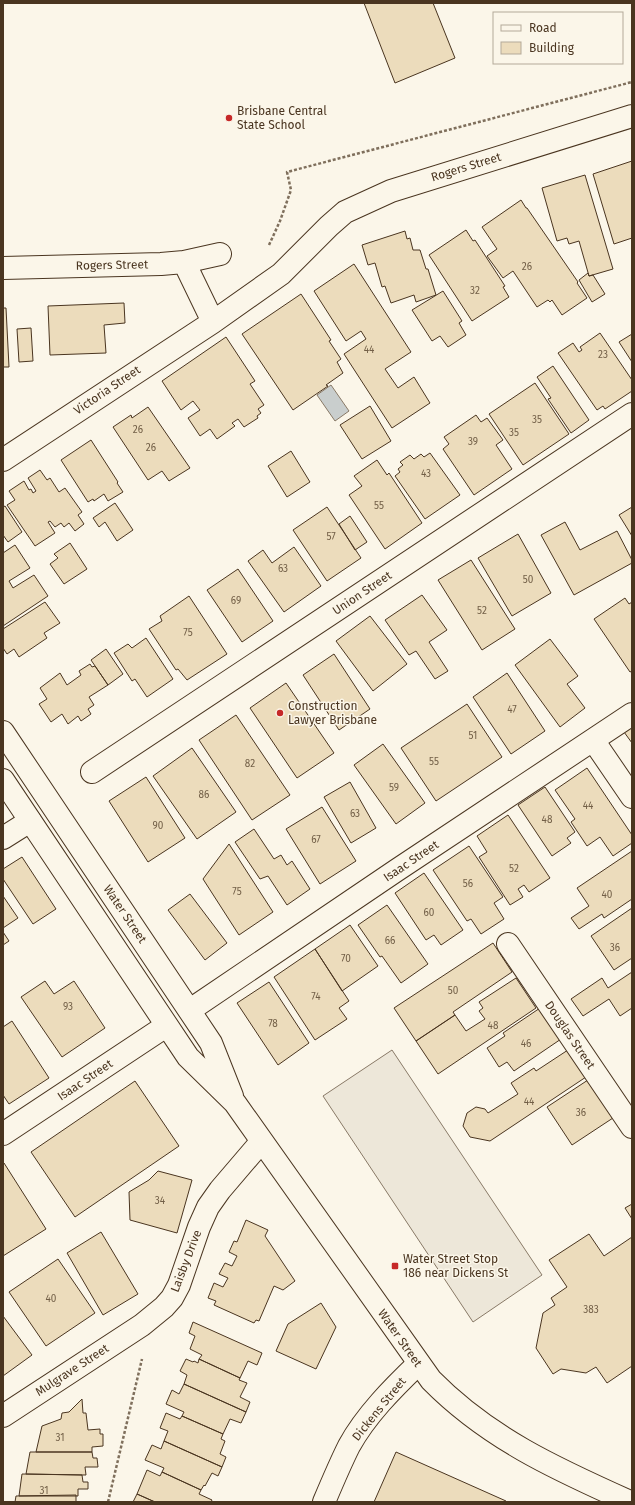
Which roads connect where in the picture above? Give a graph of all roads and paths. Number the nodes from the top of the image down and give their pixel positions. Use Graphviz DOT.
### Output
graph roads {
  1 [pos="632,116"];
  2 [pos="312,242"];
  3 [pos="220,254"];
  4 [pos="184,262"];
  5 [pos="3,268"];
  6 [pos="212,322"];
  7 [pos="632,414"];
  8 [pos="3,460"];
  9 [pos="632,714"];
  10 [pos="3,732"];
  11 [pos="593,740"];
  12 [pos="92,772"];
  13 [pos="3,780"];
  14 [pos="632,797"];
  15 [pos="30,821"];
  16 [pos="3,838"];
  17 [pos="508,944"];
  18 [pos="190,1010"];
  19 [pos="166,1026"];
  20 [pos="234,1103"];
  21 [pos="632,1127"];
  22 [pos="3,1134"];
  23 [pos="261,1142"];
  24 [pos="142,1325"];
  25 [pos="418,1364"];
  26 [pos="3,1416"];
  27 [pos="108,1502"];
  28 [pos="324,1502"];
  29 [pos="630,1502"];
  1 -- 2 [label="street, Rogers Street"];
  2 -- 6 [label="street, Victoria Street"];
  3 -- 4 [label="street, Rogers Street"];
  4 -- 5 [label="street, Rogers Street"];
  4 -- 6 [label="street"];
  6 -- 8 [label="street, Victoria Street"];
  7 -- 12 [label="street, Union Street"];
  9 -- 11 [label="street, Isaac Street"];
  10 -- 18 [label="street, Water Street"];
  11 -- 14 [label="street"];
  11 -- 18 [label="street, Isaac Street"];
  13 -- 15 [label="street, Water Street"];
  15 -- 16 [label="street"];
  15 -- 19 [label="street, Water Street"];
  17 -- 21 [label="street, Douglas Street"];
  18 -- 20 [label="street, Water Street"];
  19 -- 20 [label="street, Water Street"];
  19 -- 22 [label="street, Isaac Street"];
  20 -- 23 [label="street, Water Street"];
  23 -- 24 [label="street, Laisby Drive"];
  23 -- 25 [label="street, Water Street"];
  24 -- 26 [label="street, Mulgrave Street"];
  24 -- 27 [label="path"];
  25 -- 28 [label="street, Dickens Street"];
  25 -- 29 [label="street, Water Street"];
}
